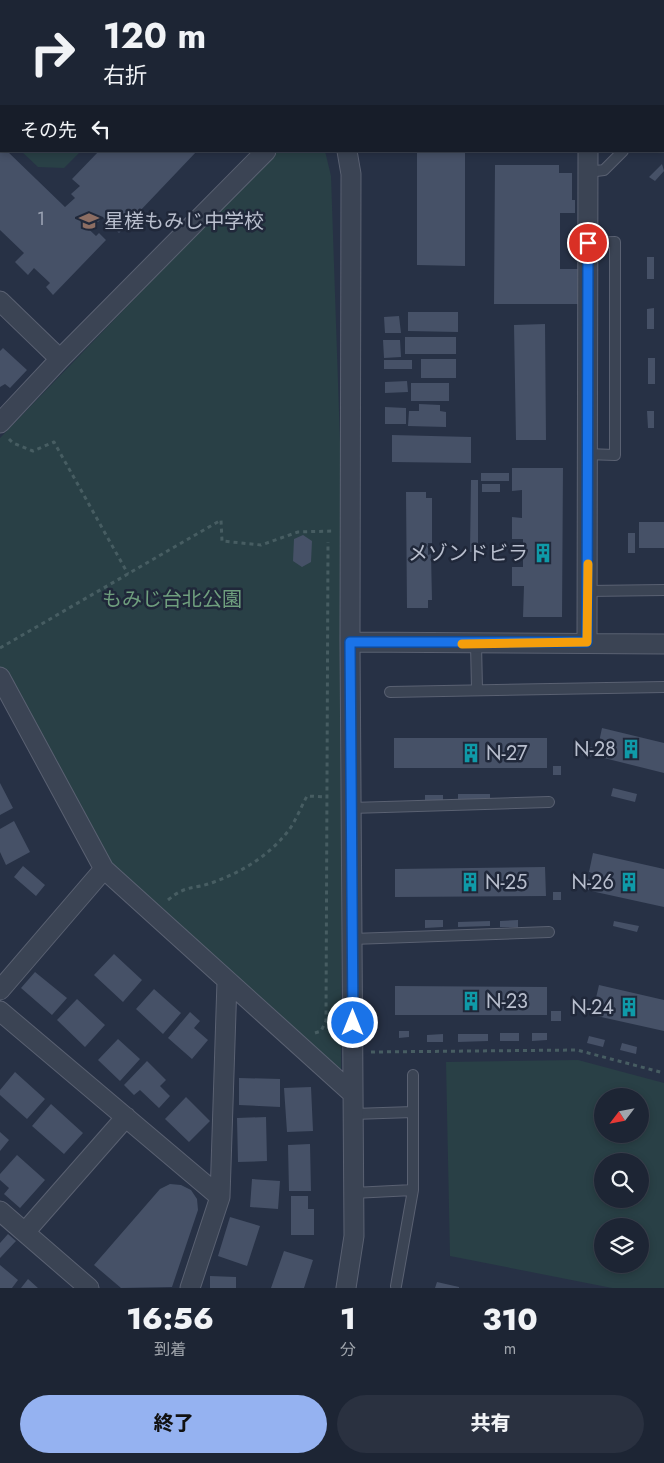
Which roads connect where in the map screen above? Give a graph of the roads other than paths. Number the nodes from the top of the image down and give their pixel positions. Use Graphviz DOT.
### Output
graph roads {
  1 [pos="265,152"];
  2 [pos="347,152"];
  3 [pos="588,152"];
  4 [pos="622,152"];
  5 [pos="588,172"];
  6 [pos="588,243"];
  7 [pos="0,301"];
  8 [pos="60,359"];
  9 [pos="3,430"];
  10 [pos="586,454"];
  11 [pos="664,590"];
  12 [pos="588,591"];
  13 [pos="350,642"];
  14 [pos="587,642"];
  15 [pos="476,644"];
  16 [pos="664,644"];
  17 [pos="0,677"];
  18 [pos="664,686"];
  19 [pos="477,689"];
  20 [pos="390,692"];
  21 [pos="549,802"];
  22 [pos="351,808"];
  23 [pos="104,869"];
  24 [pos="549,932"];
  25 [pos="352,939"];
  26 [pos="227,980"];
  27 [pos="0,990"];
  28 [pos="0,1011"];
  29 [pos="413,1075"];
  30 [pos="353,1094"];
  31 [pos="413,1112"];
  32 [pos="353,1114"];
  33 [pos="126,1117"];
  34 [pos="413,1190"];
  35 [pos="353,1193"];
  36 [pos="220,1197"];
  37 [pos="0,1211"];
  38 [pos="25,1232"];
  39 [pos="396,1286"];
  40 [pos="89,1288"];
  41 [pos="190,1288"];
  42 [pos="346,1288"];
  1 -- 8 [label="street"];
  2 -- 13 [label="street"];
  3 -- 5 [label="street"];
  4 -- 5 [label="lane"];
  5 -- 6 [label="street"];
  6 -- 10 [label="street"];
  6 -- 10 [label="lane"];
  7 -- 8 [label="street"];
  8 -- 9 [label="street"];
  10 -- 12 [label="street"];
  11 -- 12 [label="lane"];
  12 -- 14 [label="street"];
  13 -- 15 [label="street"];
  13 -- 22 [label="street"];
  14 -- 15 [label="street"];
  14 -- 16 [label="street"];
  15 -- 19 [label="lane"];
  17 -- 23 [label="street"];
  18 -- 19 [label="lane"];
  19 -- 20 [label="lane"];
  21 -- 22 [label="lane"];
  22 -- 25 [label="street"];
  23 -- 26 [label="street"];
  23 -- 27 [label="street"];
  24 -- 25 [label="lane"];
  25 -- 30 [label="street"];
  26 -- 30 [label="street"];
  26 -- 36 [label="street"];
  28 -- 33 [label="street"];
  29 -- 31 [label="lane"];
  30 -- 32 [label="street"];
  31 -- 32 [label="lane"];
  31 -- 34 [label="lane"];
  32 -- 35 [label="street"];
  33 -- 36 [label="street"];
  33 -- 38 [label="street"];
  34 -- 35 [label="lane"];
  34 -- 39 [label="lane"];
  35 -- 42 [label="street"];
  36 -- 41 [label="street"];
  37 -- 38 [label="street"];
  38 -- 40 [label="street"];
}
